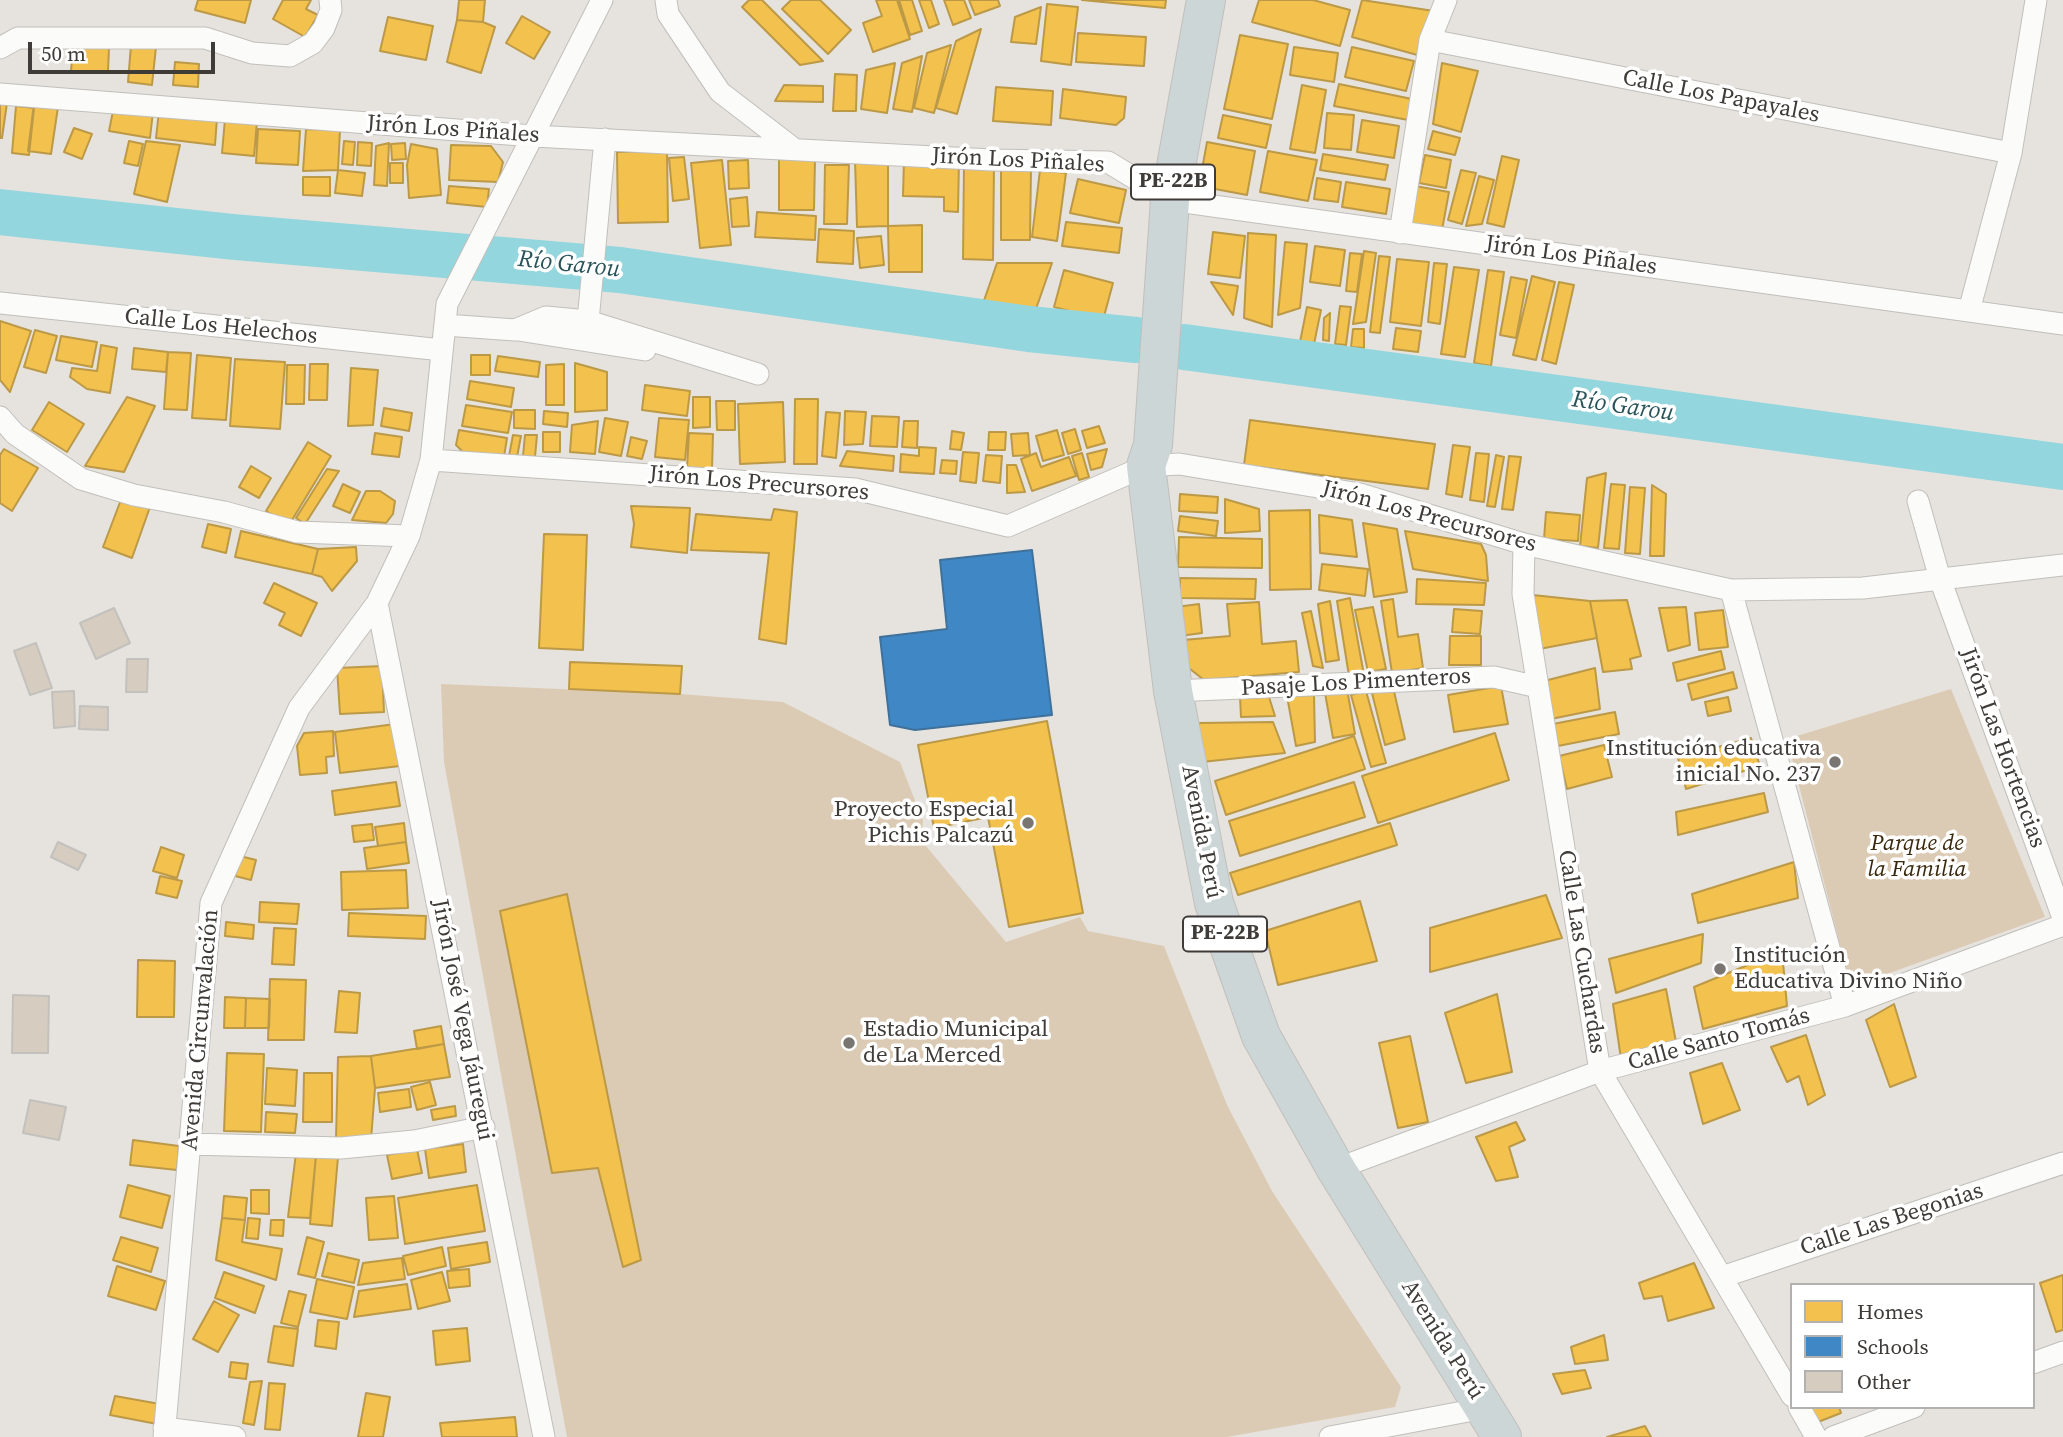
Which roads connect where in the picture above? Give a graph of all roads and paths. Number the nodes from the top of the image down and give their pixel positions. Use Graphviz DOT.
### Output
graph roads {
  1 [pos="330,0"];
  2 [pos="601,0"];
  3 [pos="666,0"];
  4 [pos="1206,0"];
  5 [pos="1446,0"];
  6 [pos="2036,0"];
  7 [pos="1430,40"];
  8 [pos="0,48"];
  9 [pos="0,94"];
  10 [pos="533,136"];
  11 [pos="605,139"];
  12 [pos="793,148"];
  13 [pos="2011,153"];
  14 [pos="1170,200"];
  15 [pos="1401,233"];
  16 [pos="0,303"];
  17 [pos="1969,311"];
  18 [pos="588,321"];
  19 [pos="2063,324"];
  20 [pos="445,325"];
  21 [pos="515,330"];
  22 [pos="442,350"];
  23 [pos="717,362"];
  24 [pos="758,374"];
  25 [pos="0,417"];
  26 [pos="431,460"];
  27 [pos="1146,466"];
  28 [pos="1917,501"];
  29 [pos="410,536"];
  30 [pos="1524,544"];
  31 [pos="2063,565"];
  32 [pos="1940,579"];
  33 [pos="1731,590"];
  34 [pos="377,603"];
  35 [pos="1538,687"];
  36 [pos="1174,691"];
  37 [pos="2063,918"];
  38 [pos="2063,925"];
  39 [pos="1846,1006"];
  40 [pos="1600,1071"];
  41 [pos="484,1127"];
  42 [pos="190,1144"];
  43 [pos="2063,1163"];
  44 [pos="1336,1169"];
  45 [pos="1722,1277"];
  46 [pos="2063,1352"];
  47 [pos="2035,1362"];
  48 [pos="1790,1393"];
  49 [pos="1800,1409"];
  50 [pos="1909,1409"];
  51 [pos="1493,1422"];
  52 [pos="164,1432"];
  53 [pos="235,1437"];
  54 [pos="544,1437"];
  55 [pos="1330,1437"];
  56 [pos="1816,1437"];
  57 [pos="1833,1437"];
  1 -- 8 [label="street"];
  2 -- 10 [label="street, Avenida Circunvalación"];
  3 -- 12 [label="street"];
  4 -- 14 [label="highway, PE-22B"];
  5 -- 7 [label="street"];
  6 -- 13 [label="street"];
  7 -- 13 [label="street, Calle Los Papayales"];
  7 -- 15 [label="street"];
  9 -- 10 [label="street, Jirón Los Piñales"];
  10 -- 11 [label="street, Jirón Los Piñales"];
  10 -- 20 [label="street, Avenida Circunvalación"];
  11 -- 12 [label="street, Jirón Los Piñales"];
  11 -- 18 [label="street"];
  12 -- 14 [label="street, Jirón Los Piñales"];
  13 -- 17 [label="street"];
  14 -- 15 [label="street, Jirón Los Piñales"];
  14 -- 27 [label="highway, Avenida Perú / PE-22B"];
  15 -- 17 [label="street, Jirón Los Piñales"];
  16 -- 22 [label="street, Calle Los Helechos"];
  17 -- 19 [label="street, Jirón Los Piñales"];
  18 -- 21 [label="street"];
  18 -- 23 [label="street"];
  20 -- 21 [label="street"];
  20 -- 22 [label="street, Avenida Circunvalación"];
  21 -- 23 [label="street"];
  22 -- 26 [label="street, Avenida Circunvalación"];
  23 -- 24 [label="street"];
  25 -- 29 [label="street"];
  26 -- 27 [label="street, Jirón Los Precursores"];
  26 -- 29 [label="street, Avenida Circunvalación"];
  27 -- 30 [label="street, Jirón Los Precursores"];
  27 -- 36 [label="highway, Avenida Perú / PE-22B"];
  28 -- 32 [label="street, Jirón Las Hortencias"];
  29 -- 34 [label="street, Avenida Circunvalación"];
  30 -- 33 [label="street, Jirón Los Precursores"];
  30 -- 35 [label="street, Calle Las Cuchardas"];
  31 -- 32 [label="street, Jirón Los Precursores"];
  32 -- 33 [label="street, Jirón Los Precursores"];
  32 -- 37 [label="street, Jirón Las Hortencias"];
  33 -- 39 [label="street"];
  34 -- 41 [label="street, Jirón José Vega Jáuregui"];
  34 -- 42 [label="street, Avenida Circunvalación"];
  35 -- 36 [label="street, Pasaje Los Pimenteros"];
  35 -- 40 [label="street, Calle Las Cuchardas"];
  36 -- 44 [label="highway, Avenida Perú / PE-22B"];
  38 -- 39 [label="street, Calle Santo Tomás"];
  39 -- 40 [label="street, Calle Santo Tomás"];
  40 -- 44 [label="street, Calle Santo Tomás"];
  40 -- 45 [label="street, Calle Las Cuchardas"];
  41 -- 42 [label="street"];
  41 -- 54 [label="street, Jirón José Vega Jáuregui"];
  42 -- 52 [label="street, Avenida Circunvalación"];
  43 -- 45 [label="street, Calle Las Begonias"];
  44 -- 51 [label="highway, Avenida Perú / PE-22B"];
  45 -- 48 [label="street, Calle Las Cuchardas"];
  46 -- 47 [label="street"];
  49 -- 56 [label="street"];
  50 -- 57 [label="street"];
  51 -- 55 [label="street"];
  52 -- 53 [label="street"];
}
